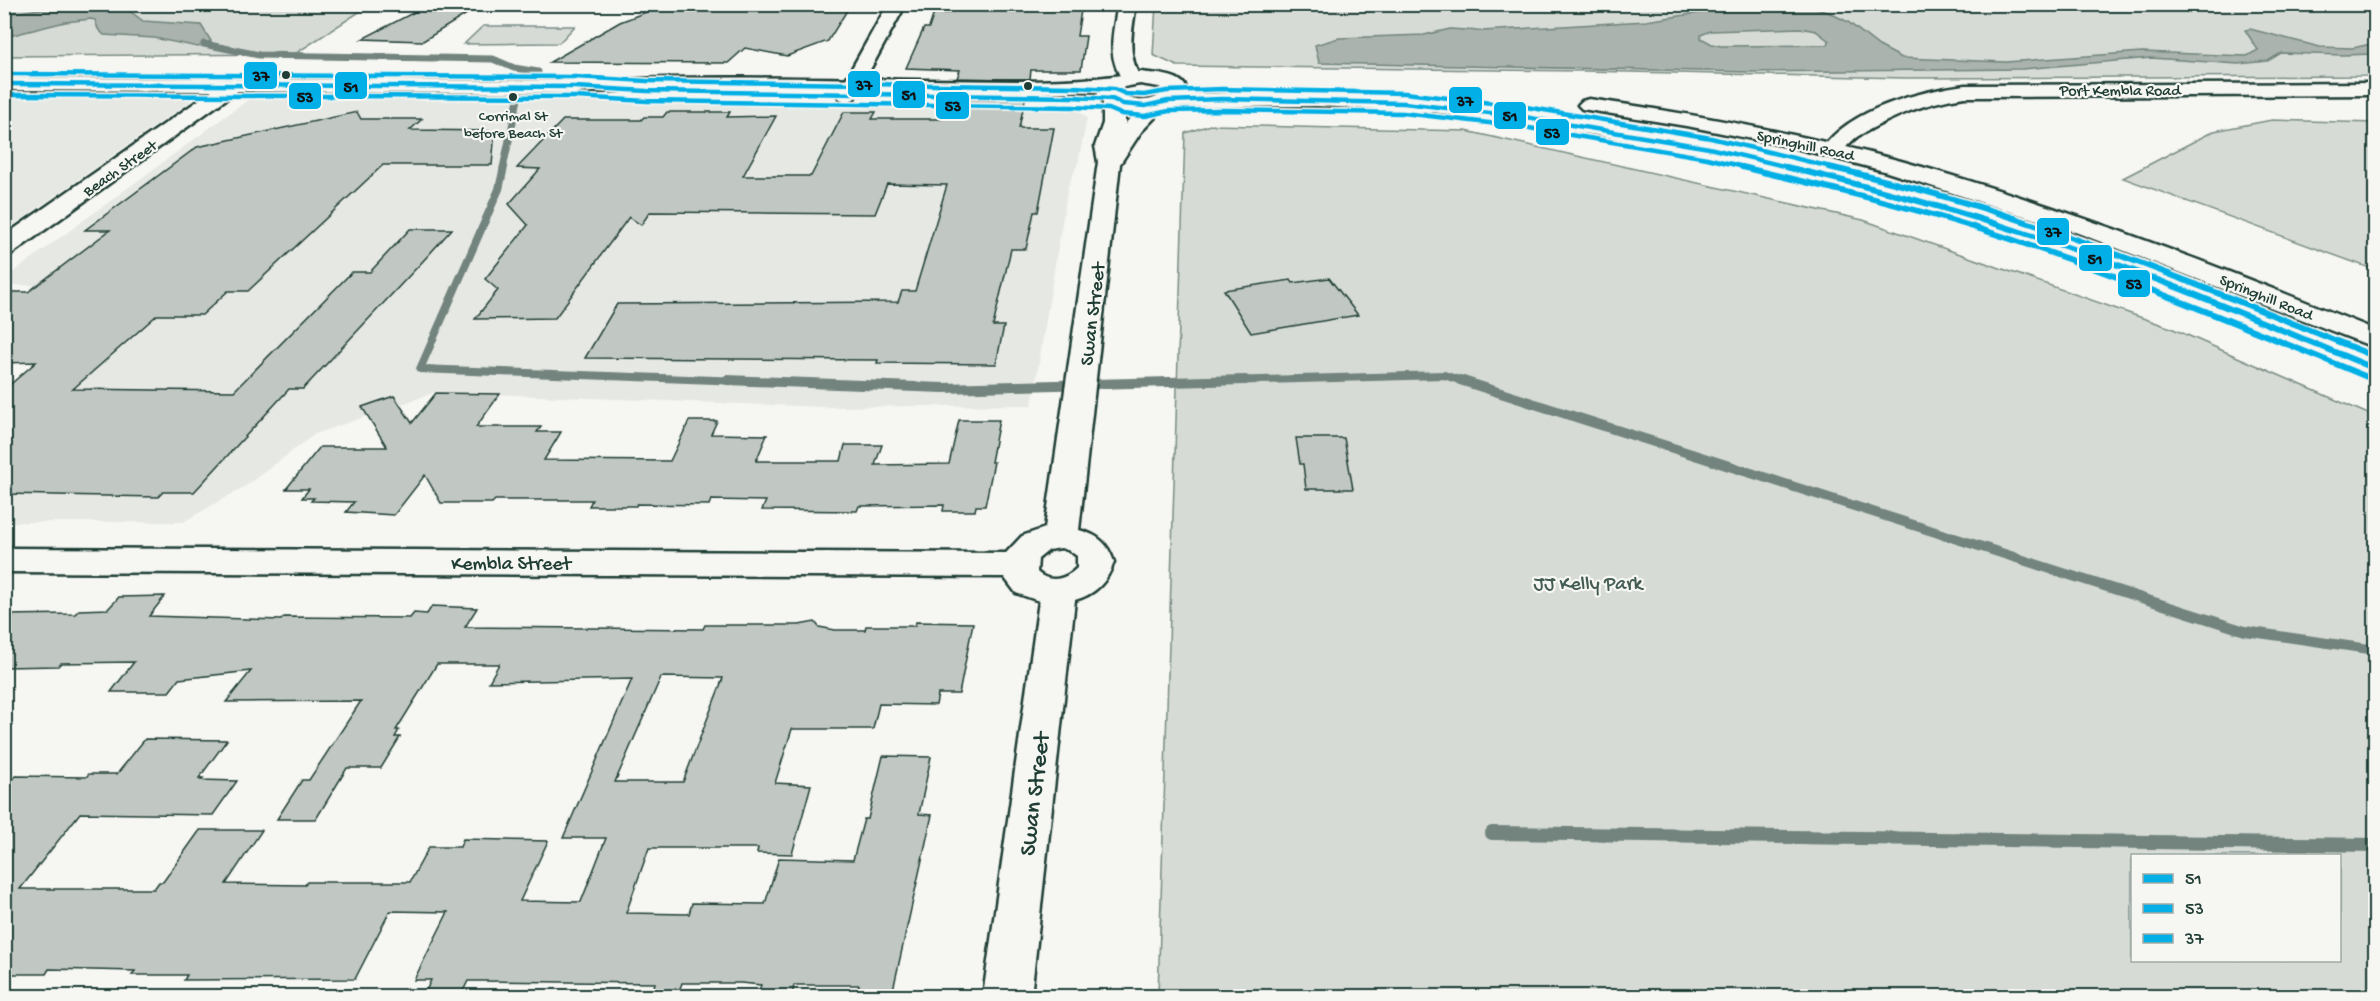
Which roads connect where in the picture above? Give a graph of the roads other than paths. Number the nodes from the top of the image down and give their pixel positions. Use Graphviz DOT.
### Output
graph roads {
  1 [pos="897,4"];
  2 [pos="1127,4"];
  3 [pos="4,84"];
  4 [pos="233,85"];
  5 [pos="2376,89"];
  6 [pos="850,90"];
  7 [pos="1118,91"];
  8 [pos="1165,96"];
  9 [pos="1585,126"];
  10 [pos="1845,153"];
  11 [pos="1109,162"];
  12 [pos="4,248"];
  13 [pos="2277,328"];
  14 [pos="2376,340"];
  15 [pos="2376,369"];
  16 [pos="1061,537"];
  17 [pos="4,560"];
  18 [pos="1017,565"];
  19 [pos="1058,592"];
  20 [pos="1007,996"];
  1 -- 6 [label="main road"];
  2 -- 7 [label="main road, Swan Street"];
  3 -- 4 [label="main road"];
  4 -- 6 [label="main road"];
  4 -- 12 [label="main road, Beach Street"];
  5 -- 10 [label="main road, Port Kembla Road"];
  6 -- 7 [label="main road"];
  7 -- 8 [label="main road"];
  7 -- 11 [label="main road, Swan Street"];
  8 -- 9 [label="main road, Springhill Road"];
  8 -- 10 [label="main road, Springhill Road"];
  8 -- 11 [label="main road"];
  9 -- 10 [label="main road"];
  9 -- 13 [label="main road, Springhill Road"];
  10 -- 13 [label="main road"];
  10 -- 14 [label="main road, Springhill Road"];
  11 -- 16 [label="main road, Swan Street"];
  13 -- 15 [label="main road, Springhill Road"];
  16 -- 18 [label="main road"];
  16 -- 19 [label="main road"];
  17 -- 18 [label="main road, Kembla Street"];
  18 -- 19 [label="main road"];
  19 -- 20 [label="main road, Swan Street"];
}
